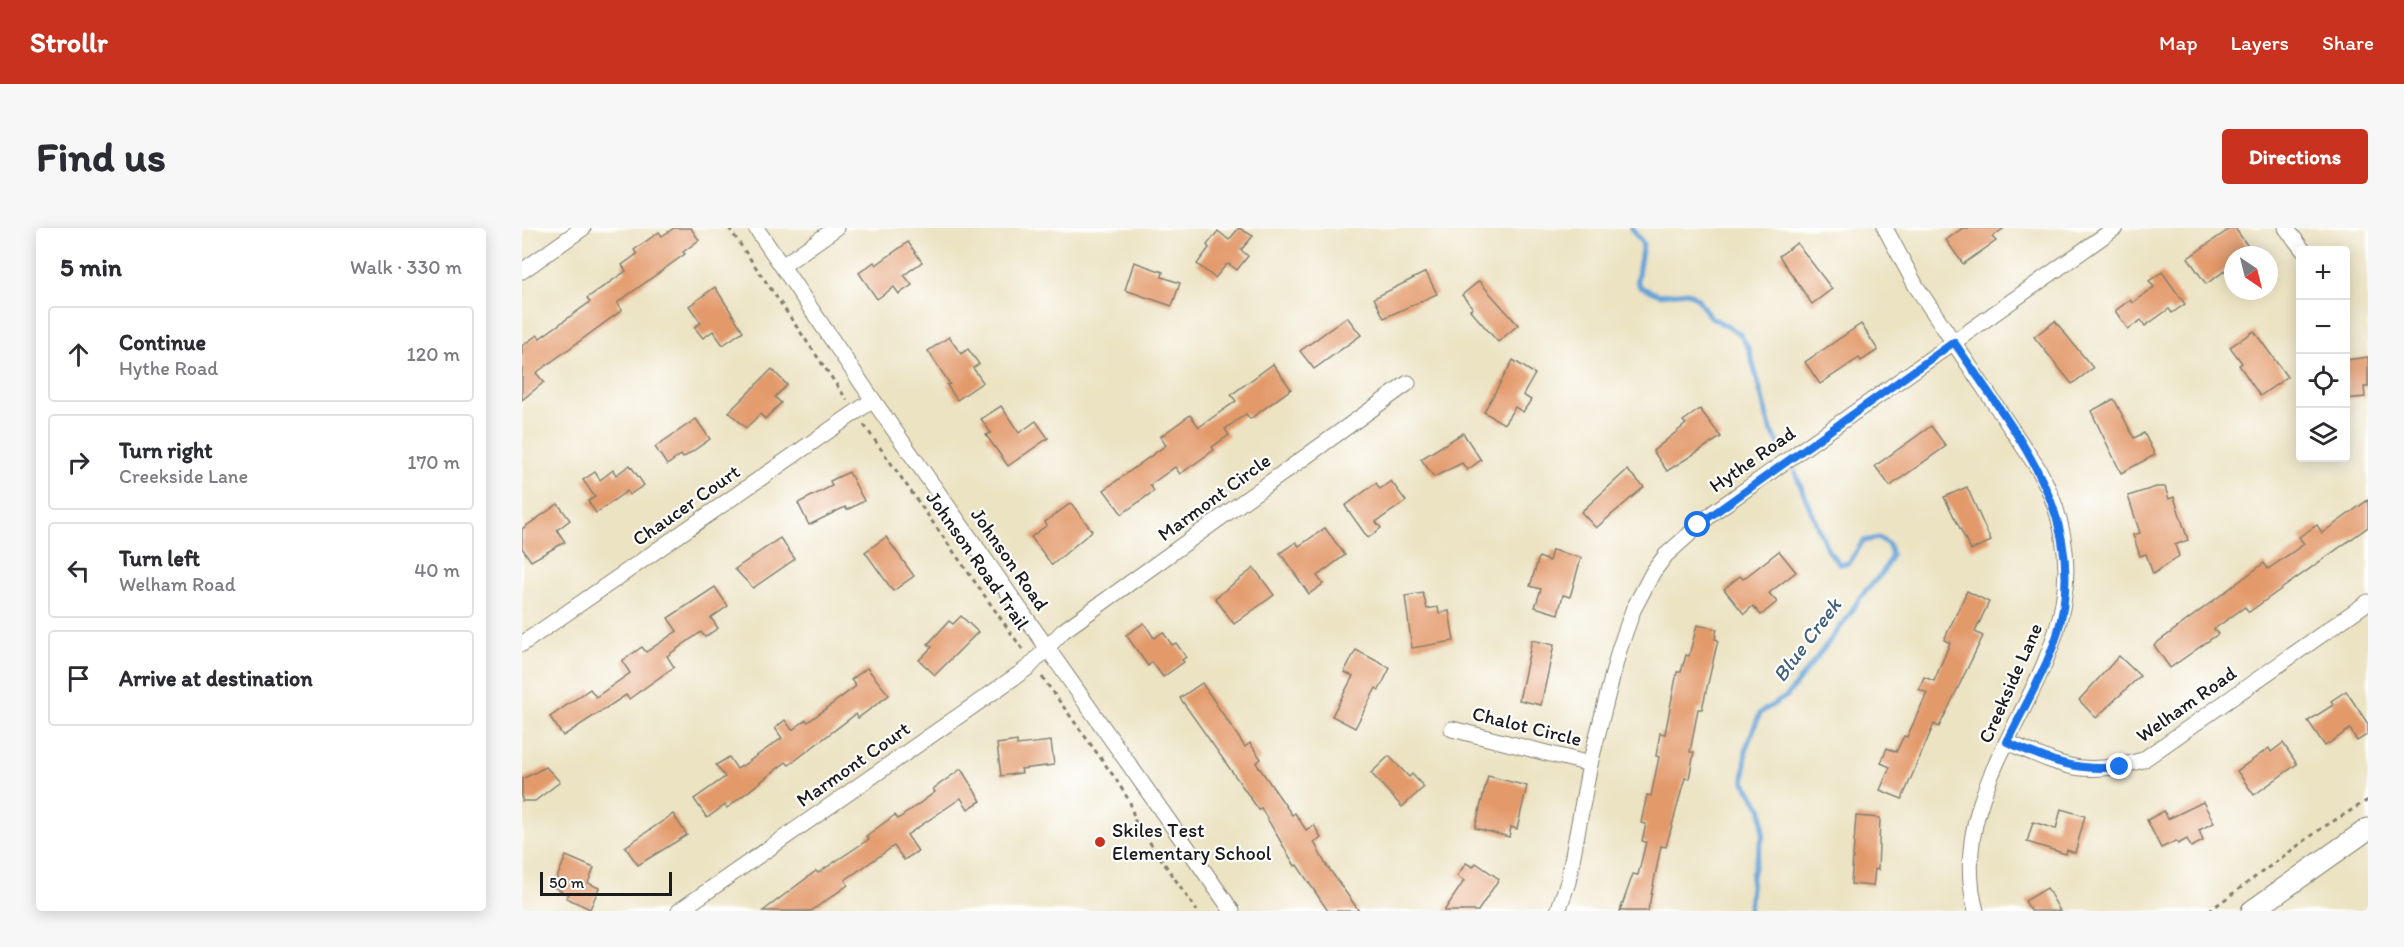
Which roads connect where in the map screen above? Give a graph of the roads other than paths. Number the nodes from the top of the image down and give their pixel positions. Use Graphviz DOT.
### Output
graph roads {
  1 [pos="583,228"];
  2 [pos="756,228"];
  3 [pos="836,228"];
  4 [pos="1885,228"];
  5 [pos="2115,228"];
  6 [pos="2286,228"];
  7 [pos="2300,246"];
  8 [pos="782,266"];
  9 [pos="522,271"];
  10 [pos="1954,342"];
  11 [pos="1408,383"];
  12 [pos="873,400"];
  13 [pos="2368,602"];
  14 [pos="522,644"];
  15 [pos="1046,647"];
  16 [pos="1452,729"];
  17 [pos="2007,742"];
  18 [pos="1590,764"];
  19 [pos="2368,829"];
  20 [pos="679,911"];
  21 [pos="1232,911"];
  22 [pos="1558,911"];
  23 [pos="1976,911"];
  24 [pos="2252,911"];
  1 -- 9 [label="street"];
  2 -- 8 [label="street, Johnson Road"];
  3 -- 8 [label="street"];
  4 -- 10 [label="street, Creekside Lane"];
  5 -- 10 [label="street, Hythe Road"];
  6 -- 7 [label="street"];
  8 -- 12 [label="street, Johnson Road"];
  10 -- 17 [label="street, Creekside Lane"];
  10 -- 18 [label="street, Hythe Road"];
  11 -- 15 [label="street, Marmont Circle"];
  12 -- 14 [label="street, Chaucer Court"];
  12 -- 15 [label="street, Johnson Road"];
  13 -- 17 [label="street, Welham Road"];
  15 -- 20 [label="street, Marmont Court"];
  15 -- 21 [label="street, Johnson Road"];
  16 -- 18 [label="street, Chalot Circle"];
  17 -- 23 [label="street, Creekside Lane"];
  18 -- 22 [label="street, Hythe Road"];
  19 -- 24 [label="main road"];
}
